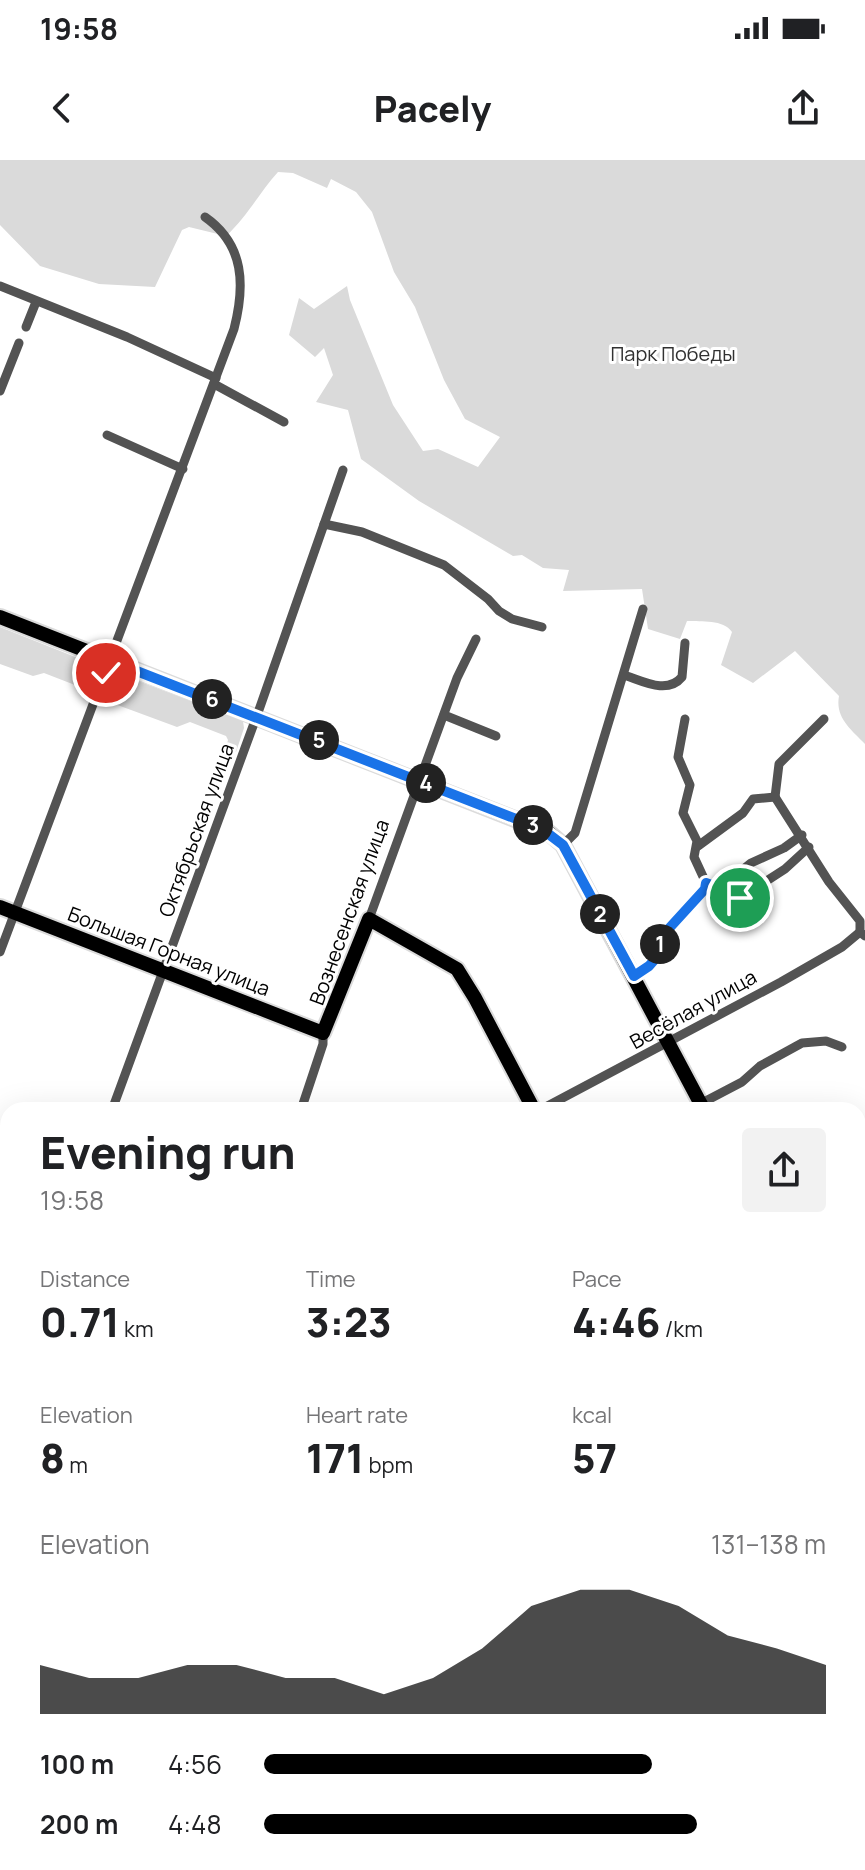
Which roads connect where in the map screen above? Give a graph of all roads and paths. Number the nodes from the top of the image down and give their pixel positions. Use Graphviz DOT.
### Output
graph roads {
  1 [pos="205,217"];
  2 [pos="0,286"];
  3 [pos="36,302"];
  4 [pos="26,327"];
  5 [pos="19,343"];
  6 [pos="215,381"];
  7 [pos="0,391"];
  8 [pos="284,422"];
  9 [pos="107,435"];
  10 [pos="183,469"];
  11 [pos="343,470"];
  12 [pos="324,524"];
  13 [pos="643,609"];
  14 [pos="0,617"];
  15 [pos="542,627"];
  16 [pos="476,639"];
  17 [pos="685,643"];
  18 [pos="111,661"];
  19 [pos="624,675"];
  20 [pos="444,715"];
  21 [pos="256,716"];
  22 [pos="685,719"];
  23 [pos="824,719"];
  24 [pos="496,736"];
  25 [pos="419,780"];
  26 [pos="775,797"];
  27 [pos="802,835"];
  28 [pos="563,845"];
  29 [pos="698,846"];
  30 [pos="809,847"];
  31 [pos="706,883"];
  32 [pos="720,888"];
  33 [pos="0,907"];
  34 [pos="16,913"];
  35 [pos="369,919"];
  36 [pos="862,934"];
  37 [pos="0,952"];
  38 [pos="164,971"];
  39 [pos="634,976"];
  40 [pos="323,1033"];
  41 [pos="668,1043"];
  42 [pos="842,1047"];
  43 [pos="115,1102"];
  44 [pos="304,1102"];
  45 [pos="533,1102"];
  46 [pos="553,1102"];
  47 [pos="699,1102"];
  48 [pos="710,1102"];
  1 -- 6 [label="street"];
  2 -- 3 [label="street"];
  3 -- 4 [label="street"];
  3 -- 6 [label="street"];
  5 -- 7 [label="street"];
  6 -- 8 [label="street"];
  6 -- 10 [label="street"];
  9 -- 10 [label="street"];
  10 -- 18 [label="street"];
  11 -- 12 [label="street, Октябрьская улица"];
  12 -- 15 [label="street"];
  12 -- 21 [label="street, Октябрьская улица"];
  13 -- 19 [label="street"];
  14 -- 18 [label="main road"];
  16 -- 20 [label="street, Вознесенская улица"];
  17 -- 19 [label="street"];
  18 -- 21 [label="main road"];
  18 -- 34 [label="street"];
  19 -- 28 [label="street"];
  20 -- 24 [label="street"];
  20 -- 25 [label="street, Вознесенская улица"];
  21 -- 25 [label="main road"];
  21 -- 38 [label="street, Октябрьская улица"];
  22 -- 29 [label="street"];
  23 -- 26 [label="street"];
  25 -- 28 [label="main road"];
  25 -- 35 [label="street, Вознесенская улица"];
  26 -- 27 [label="street"];
  26 -- 29 [label="street"];
  27 -- 30 [label="street"];
  27 -- 32 [label="street"];
  28 -- 39 [label="main road"];
  29 -- 31 [label="street"];
  30 -- 32 [label="street"];
  30 -- 36 [label="street"];
  31 -- 32 [label="street"];
  31 -- 39 [label="street"];
  33 -- 34 [label="main road, Большая Горная улица"];
  34 -- 37 [label="street"];
  34 -- 38 [label="main road, Большая Горная улица"];
  35 -- 40 [label="main road, Вознесенская улица"];
  35 -- 45 [label="main road"];
  36 -- 41 [label="street, Весёлая улица"];
  38 -- 40 [label="main road, Большая Горная улица"];
  38 -- 43 [label="street, Октябрьская улица"];
  39 -- 41 [label="main road"];
  40 -- 44 [label="street, Вознесенская улица"];
  41 -- 46 [label="street, Весёлая улица"];
  41 -- 47 [label="main road"];
  42 -- 48 [label="street"];
}
